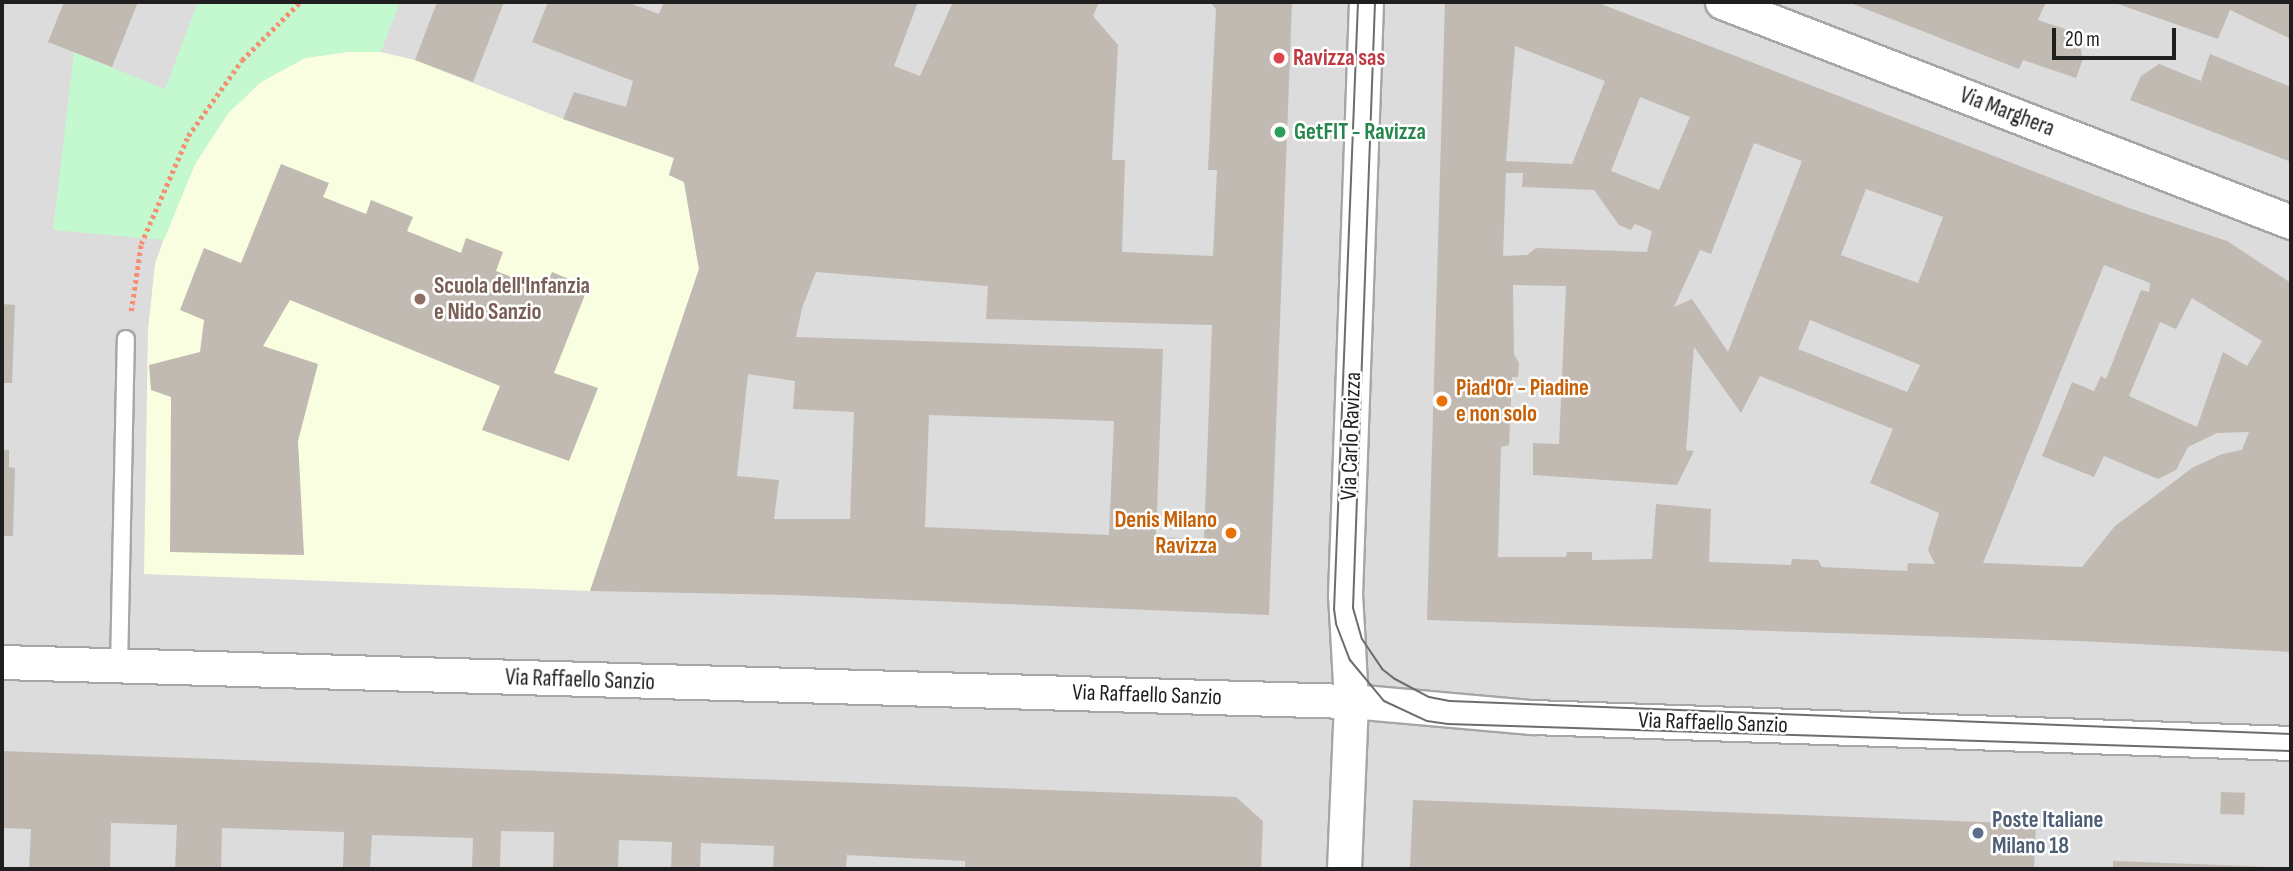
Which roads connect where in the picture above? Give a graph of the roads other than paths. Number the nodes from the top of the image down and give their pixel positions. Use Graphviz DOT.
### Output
graph roads {
  1 [pos="1354,2"];
  2 [pos="1366,2"];
  3 [pos="1383,2"];
  4 [pos="1722,2"];
  5 [pos="1367,43"];
  6 [pos="2291,222"];
  7 [pos="126,339"];
  8 [pos="2,662"];
  9 [pos="120,667"];
  10 [pos="1351,701"];
  11 [pos="2291,743"];
  12 [pos="1344,869"];
  1 -- 5 [label="street"];
  2 -- 5 [label="street, Via Carlo Ravizza"];
  3 -- 5 [label="street"];
  4 -- 6 [label="street, Via Marghera"];
  5 -- 10 [label="street, Via Carlo Ravizza"];
  7 -- 9 [label="lane"];
  8 -- 9 [label="street, Via Raffaello Sanzio"];
  9 -- 10 [label="street, Via Raffaello Sanzio"];
  10 -- 11 [label="street, Via Raffaello Sanzio"];
  10 -- 12 [label="street, Via Carlo Ravizza"];
}
